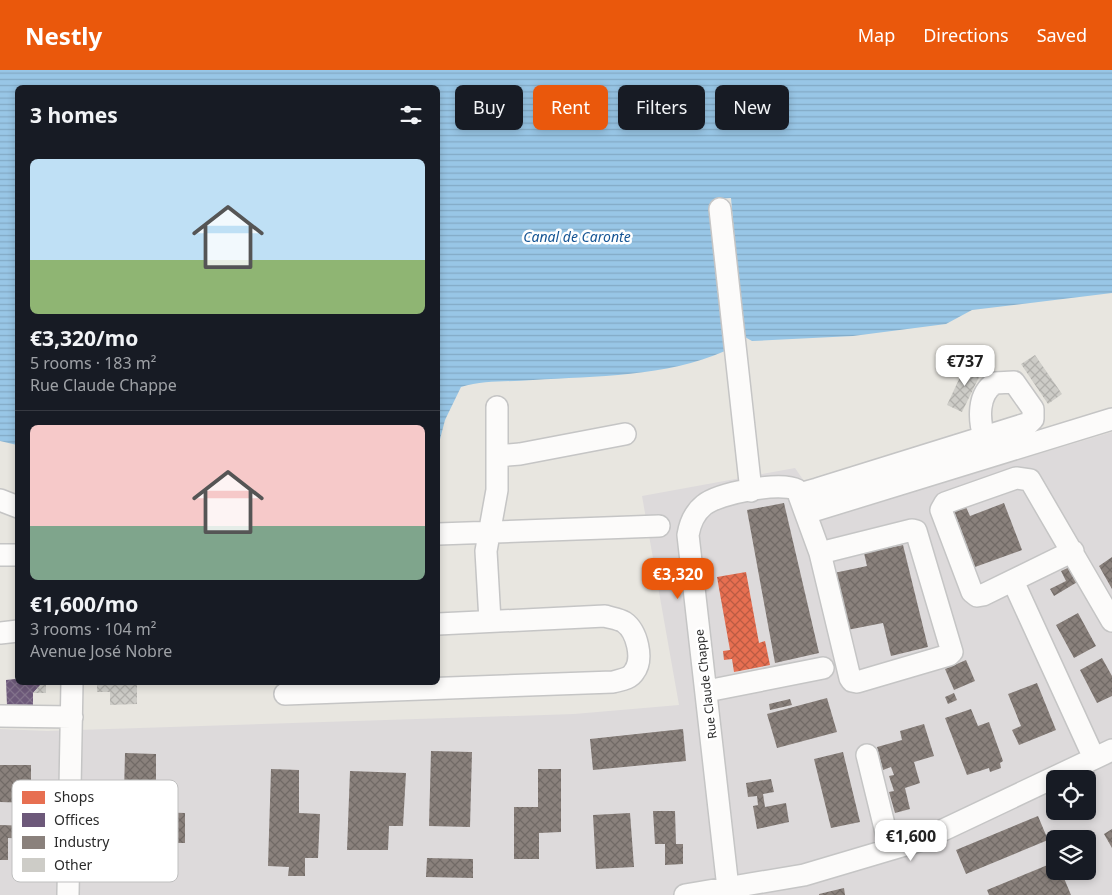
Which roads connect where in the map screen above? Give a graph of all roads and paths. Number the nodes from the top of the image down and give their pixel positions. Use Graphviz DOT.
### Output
graph roads {
  1 [pos="720,209"];
  2 [pos="498,407"];
  3 [pos="1112,419"];
  4 [pos="625,434"];
  5 [pos="984,437"];
  6 [pos="498,456"];
  7 [pos="751,491"];
  8 [pos="0,500"];
  9 [pos="15,506"];
  10 [pos="806,512"];
  11 [pos="659,526"];
  12 [pos="489,533"];
  13 [pos="440,534"];
  14 [pos="1073,552"];
  15 [pos="820,553"];
  16 [pos="0,554"];
  17 [pos="15,555"];
  18 [pos="1013,580"];
  19 [pos="490,621"];
  20 [pos="1112,621"];
  21 [pos="440,624"];
  22 [pos="15,631"];
  23 [pos="0,633"];
  24 [pos="823,668"];
  25 [pos="72,685"];
  26 [pos="346,687"];
  27 [pos="707,691"];
  28 [pos="285,694"];
  29 [pos="0,716"];
  30 [pos="72,717"];
  31 [pos="1103,754"];
  32 [pos="867,756"];
  33 [pos="71,780"];
  34 [pos="890,849"];
  35 [pos="68,882"];
  36 [pos="728,888"];
  37 [pos="68,895"];
  38 [pos="685,895"];
  1 -- 7 [label="street"];
  2 -- 6 [label="street"];
  3 -- 10 [label="street"];
  4 -- 6 [label="street"];
  5 -- 10 [label="street"];
  6 -- 12 [label="street"];
  7 -- 10 [label="street, Rue Claude Chappe"];
  7 -- 27 [label="street, Rue Claude Chappe"];
  8 -- 9 [label="street"];
  10 -- 15 [label="street"];
  11 -- 12 [label="street"];
  12 -- 13 [label="street"];
  12 -- 19 [label="street"];
  14 -- 18 [label="street"];
  14 -- 18 [label="street"];
  14 -- 20 [label="street"];
  15 -- 15 [label="street"];
  16 -- 17 [label="street"];
  18 -- 31 [label="street"];
  19 -- 21 [label="street"];
  19 -- 26 [label="street"];
  22 -- 23 [label="street"];
  24 -- 27 [label="street"];
  25 -- 30 [label="street"];
  26 -- 28 [label="street"];
  27 -- 36 [label="street, Rue Claude Chappe"];
  29 -- 30 [label="street"];
  30 -- 33 [label="street"];
  31 -- 34 [label="street"];
  32 -- 34 [label="street"];
  34 -- 36 [label="street"];
  35 -- 37 [label="street"];
  36 -- 38 [label="street"];
}
